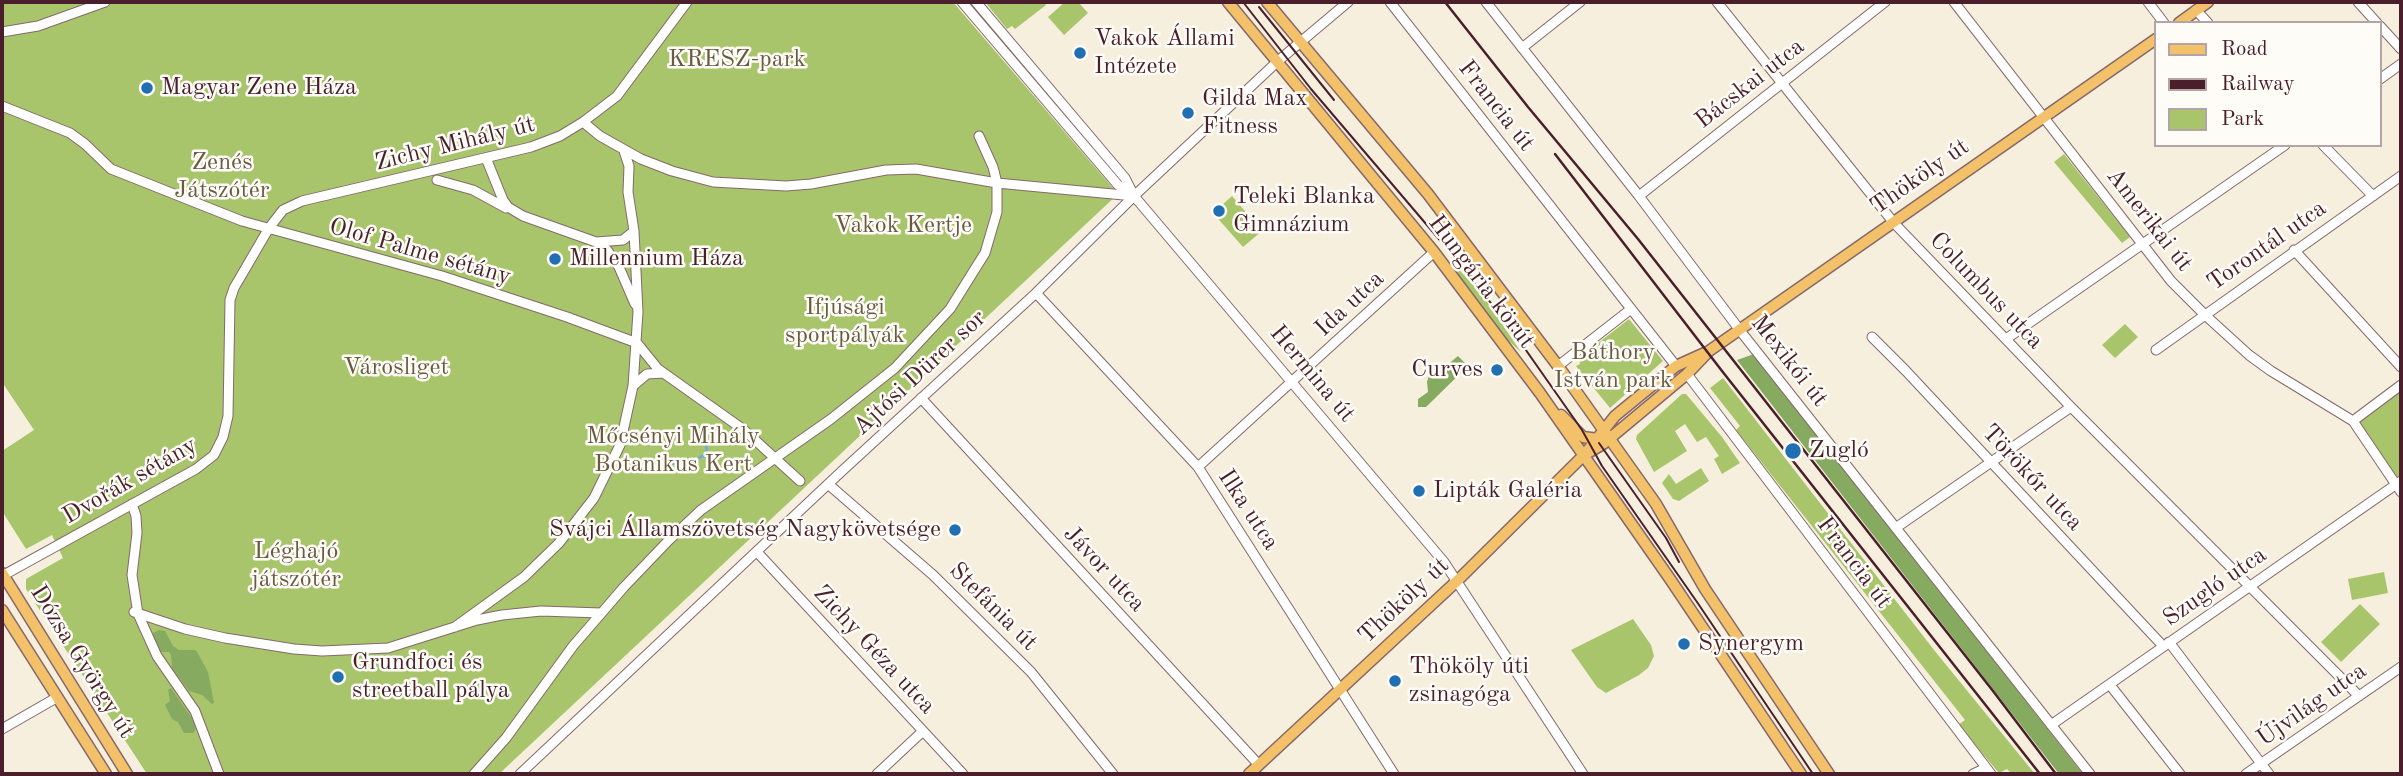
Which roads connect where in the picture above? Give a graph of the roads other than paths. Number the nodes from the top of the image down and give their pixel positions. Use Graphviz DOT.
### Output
graph roads {
  1 [pos="105,2"];
  2 [pos="687,2"];
  3 [pos="962,2"];
  4 [pos="976,2"];
  5 [pos="1228,2"];
  6 [pos="1268,2"];
  7 [pos="1348,2"];
  8 [pos="1390,2"];
  9 [pos="1486,2"];
  10 [pos="1580,2"];
  11 [pos="1717,2"];
  12 [pos="1885,2"];
  13 [pos="1954,2"];
  14 [pos="2148,2"];
  15 [pos="2208,2"];
  16 [pos="2358,2"];
  17 [pos="2196,10"];
  18 [pos="2162,21"];
  19 [pos="2182,21"];
  20 [pos="2206,21"];
  21 [pos="2376,21"];
  22 [pos="2382,27"];
  23 [pos="2,32"];
  24 [pos="2154,40"];
  25 [pos="1301,42"];
  26 [pos="1522,48"];
  27 [pos="2401,49"];
  28 [pos="1278,61"];
  29 [pos="2401,64"];
  30 [pos="2382,78"];
  31 [pos="1782,83"];
  32 [pos="2,106"];
  33 [pos="2044,117"];
  34 [pos="583,122"];
  35 [pos="979,136"];
  36 [pos="2282,147"];
  37 [pos="2325,147"];
  38 [pos="622,149"];
  39 [pos="486,158"];
  40 [pos="648,162"];
  41 [pos="628,174"];
  42 [pos="2401,176"];
  43 [pos="437,180"];
  44 [pos="997,183"];
  45 [pos="1639,195"];
  46 [pos="1134,196"];
  47 [pos="2373,196"];
  48 [pos="523,216"];
  49 [pos="1892,221"];
  50 [pos="268,228"];
  51 [pos="634,231"];
  52 [pos="596,242"];
  53 [pos="2142,243"];
  54 [pos="2294,250"];
  55 [pos="1434,252"];
  56 [pos="1036,293"];
  57 [pos="1631,309"];
  58 [pos="638,312"];
  59 [pos="2204,314"];
  60 [pos="1740,330"];
  61 [pos="1872,337"];
  62 [pos="2006,339"];
  63 [pos="637,343"];
  64 [pos="2156,350"];
  65 [pos="1709,351"];
  66 [pos="1558,366"];
  67 [pos="1676,366"];
  68 [pos="2401,367"];
  69 [pos="664,373"];
  70 [pos="1687,374"];
  71 [pos="1294,382"];
  72 [pos="2401,385"];
  73 [pos="633,386"];
  74 [pos="1540,393"];
  75 [pos="921,398"];
  76 [pos="2071,407"];
  77 [pos="2353,421"];
  78 [pos="1607,433"];
  79 [pos="1595,439"];
  80 [pos="1584,455"];
  81 [pos="775,458"];
  82 [pos="1991,462"];
  83 [pos="1198,467"];
  84 [pos="800,481"];
  85 [pos="828,484"];
  86 [pos="2399,486"];
  87 [pos="132,504"];
  88 [pos="1897,527"];
  89 [pos="757,552"];
  90 [pos="2,575"];
  91 [pos="1458,580"];
  92 [pos="2250,587"];
  93 [pos="2,610"];
  94 [pos="136,613"];
  95 [pos="601,613"];
  96 [pos="455,627"];
  97 [pos="2166,644"];
  98 [pos="2401,667"];
  99 [pos="2110,685"];
  100 [pos="1341,689"];
  101 [pos="2359,696"];
  102 [pos="56,698"];
  103 [pos="2051,725"];
  104 [pos="2,729"];
  105 [pos="923,731"];
  106 [pos="2261,764"];
  107 [pos="1259,765"];
  108 [pos="1988,771"];
  109 [pos="106,774"];
  110 [pos="127,774"];
  111 [pos="219,774"];
  112 [pos="474,774"];
  113 [pos="520,774"];
  114 [pos="877,774"];
  115 [pos="963,774"];
  116 [pos="1112,774"];
  117 [pos="1249,774"];
  118 [pos="1394,774"];
  119 [pos="1583,774"];
  120 [pos="1801,774"];
  121 [pos="1829,774"];
  122 [pos="1973,774"];
  123 [pos="2090,774"];
  124 [pos="2180,774"];
  125 [pos="2246,774"];
  126 [pos="2269,774"];
  1 -- 23 [label="street"];
  2 -- 34 [label="street, Zichy Mihály út"];
  3 -- 46 [label="street, Hermina út"];
  4 -- 46 [label="street, Hermina út"];
  5 -- 28 [label="main road, Hungária körút"];
  6 -- 25 [label="main road, Hungária körút"];
  7 -- 25 [label="street, Ajtósi Dürer sor"];
  8 -- 57 [label="street, Francia út"];
  9 -- 26 [label="street, Mexikói út"];
  10 -- 26 [label="street"];
  11 -- 31 [label="street, Columbus utca"];
  12 -- 31 [label="street, Bácskai utca"];
  13 -- 33 [label="street, Amerikai út"];
  14 -- 18 [label="street"];
  15 -- 17 [label="main road"];
  16 -- 21 [label="street"];
  17 -- 19 [label="main road"];
  17 -- 20 [label="street"];
  22 -- 27 [label="street"];
  24 -- 33 [label="main road, Thököly út"];
  25 -- 28 [label="street, Ajtósi Dürer sor"];
  25 -- 66 [label="main road, Hungária körút"];
  26 -- 45 [label="street, Mexikói út"];
  28 -- 46 [label="street, Ajtósi Dürer sor"];
  28 -- 55 [label="main road, Hungária körút"];
  29 -- 30 [label="street"];
  31 -- 45 [label="street, Bácskai utca"];
  31 -- 49 [label="street, Columbus utca"];
  32 -- 50 [label="street, Olof Palme sétány"];
  33 -- 49 [label="main road, Thököly út"];
  33 -- 53 [label="street, Amerikai út"];
  34 -- 38 [label="street"];
  34 -- 39 [label="street, Zichy Mihály út"];
  35 -- 44 [label="street"];
  36 -- 53 [label="street"];
  37 -- 47 [label="street"];
  38 -- 40 [label="street"];
  38 -- 41 [label="street"];
  39 -- 48 [label="street"];
  39 -- 50 [label="street, Zichy Mihály út"];
  40 -- 41 [label="street"];
  40 -- 44 [label="street"];
  41 -- 51 [label="street"];
  42 -- 47 [label="street, Torontál utca"];
  43 -- 48 [label="street"];
  44 -- 46 [label="street"];
  44 -- 81 [label="street"];
  45 -- 60 [label="street, Mexikói út"];
  46 -- 56 [label="street, Ajtósi Dürer sor"];
  46 -- 71 [label="street, Hermina út"];
  47 -- 54 [label="street, Torontál utca"];
  48 -- 52 [label="street"];
  49 -- 60 [label="main road, Thököly út"];
  49 -- 62 [label="street, Columbus utca"];
  50 -- 63 [label="street, Olof Palme sétány"];
  50 -- 87 [label="street, Dvořák sétány"];
  51 -- 52 [label="street"];
  51 -- 58 [label="street"];
  52 -- 58 [label="street"];
  53 -- 59 [label="street, Amerikai út"];
  53 -- 62 [label="street"];
  54 -- 59 [label="street, Torontál utca"];
  54 -- 68 [label="street"];
  55 -- 71 [label="street, Ida utca"];
  55 -- 74 [label="main road, Hungária körút"];
  56 -- 75 [label="street, Ajtósi Dürer sor"];
  56 -- 83 [label="street, Ilka utca"];
  57 -- 66 [label="street"];
  57 -- 67 [label="street, Francia út"];
  58 -- 63 [label="street"];
  59 -- 64 [label="street, Torontál utca"];
  59 -- 77 [label="street, Amerikai út"];
  60 -- 65 [label="main road, Thököly út"];
  60 -- 88 [label="street, Mexikói út"];
  61 -- 82 [label="street, Törökőr utca"];
  62 -- 76 [label="street, Columbus utca"];
  63 -- 69 [label="street, Olof Palme sétány"];
  63 -- 73 [label="street"];
  65 -- 67 [label="main road, Thököly út"];
  65 -- 70 [label="main road, Thököly út"];
  66 -- 78 [label="main road, Hungária körút"];
  67 -- 78 [label="main road, Thököly út"];
  69 -- 73 [label="street"];
  69 -- 81 [label="street, Olof Palme sétány"];
  70 -- 78 [label="main road, Thököly út"];
  70 -- 108 [label="street, Francia út"];
  71 -- 83 [label="street, Ida utca"];
  71 -- 91 [label="street, Hermina út"];
  72 -- 77 [label="street"];
  73 -- 96 [label="street"];
  74 -- 79 [label="main road"];
  74 -- 80 [label="main road, Hungária körút"];
  75 -- 85 [label="street, Ajtósi Dürer sor"];
  75 -- 107 [label="street, Jávor utca"];
  76 -- 82 [label="street"];
  76 -- 92 [label="street, Columbus utca"];
  77 -- 86 [label="street"];
  78 -- 79 [label="main road, Thököly út"];
  78 -- 80 [label="main road, Thököly út"];
  78 -- 121 [label="main road, Hungária körút"];
  79 -- 80 [label="main road, Thököly út"];
  80 -- 91 [label="main road, Thököly út"];
  80 -- 120 [label="main road, Hungária körút"];
  81 -- 84 [label="street, Olof Palme sétány"];
  81 -- 95 [label="street"];
  82 -- 88 [label="street"];
  82 -- 97 [label="street, Törökőr utca"];
  83 -- 100 [label="street, Ilka utca"];
  85 -- 89 [label="street, Ajtósi Dürer sor"];
  85 -- 116 [label="street, Stefánia út"];
  86 -- 92 [label="street, Szugló utca"];
  87 -- 90 [label="street, Dvořák sétány"];
  87 -- 94 [label="street"];
  88 -- 103 [label="street, Mexikói út"];
  89 -- 105 [label="street, Zichy Géza utca"];
  89 -- 113 [label="street, Ajtósi Dürer sor"];
  90 -- 110 [label="main road, Dózsa György út"];
  91 -- 100 [label="main road, Thököly út"];
  91 -- 119 [label="street, Hermina út"];
  92 -- 97 [label="street, Szugló utca"];
  92 -- 101 [label="street, Columbus utca"];
  93 -- 102 [label="main road, Dózsa György út"];
  94 -- 96 [label="street"];
  94 -- 111 [label="street"];
  95 -- 96 [label="street"];
  95 -- 112 [label="street"];
  97 -- 99 [label="street, Szugló utca"];
  97 -- 106 [label="street, Törökőr utca"];
  98 -- 101 [label="street, Újvilág utca"];
  99 -- 103 [label="street, Szugló utca"];
  99 -- 124 [label="street"];
  100 -- 107 [label="main road, Thököly út"];
  100 -- 118 [label="street, Ilka utca"];
  101 -- 106 [label="street, Újvilág utca"];
  102 -- 104 [label="street"];
  102 -- 109 [label="main road, Dózsa György út"];
  103 -- 123 [label="street, Mexikói út"];
  105 -- 114 [label="street"];
  105 -- 115 [label="street, Zichy Géza utca"];
  106 -- 125 [label="street, Újvilág utca"];
  106 -- 126 [label="street, Törökőr utca"];
  107 -- 117 [label="main road, Thököly út"];
  108 -- 122 [label="street"];
}
